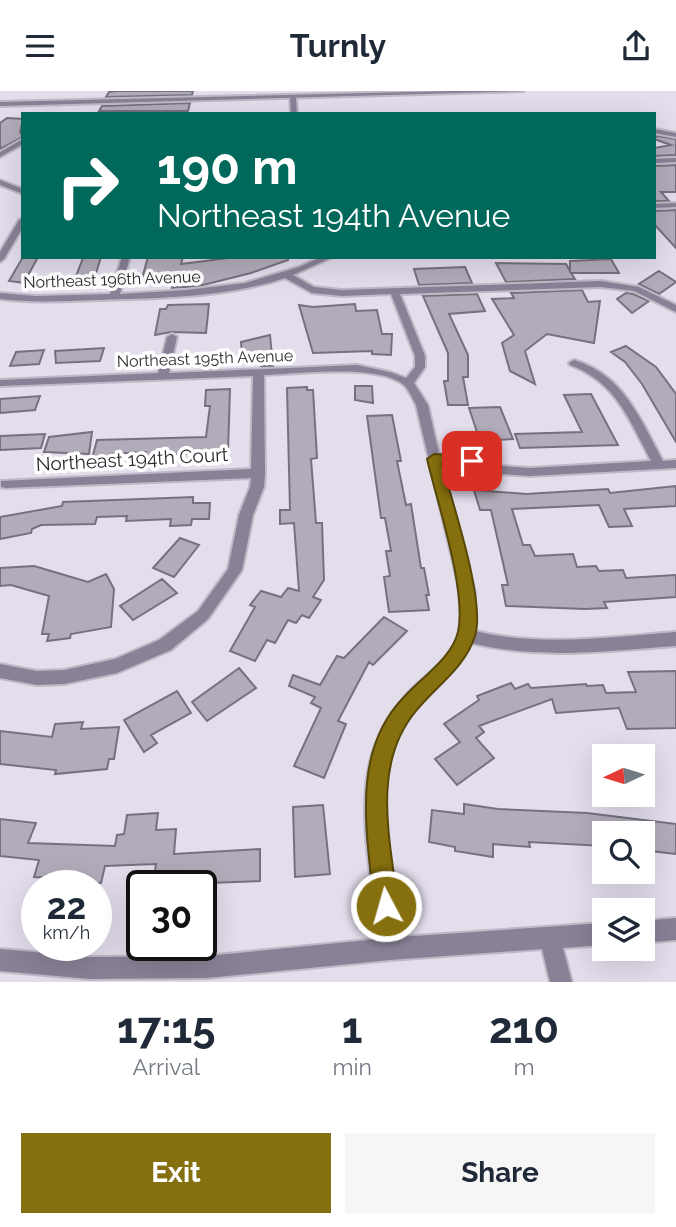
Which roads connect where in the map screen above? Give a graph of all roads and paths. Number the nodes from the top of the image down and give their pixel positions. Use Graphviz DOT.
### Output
graph roads {
  1 [pos="521,91"];
  2 [pos="293,98"];
  3 [pos="0,104"];
  4 [pos="294,112"];
  5 [pos="656,131"];
  6 [pos="676,135"];
  7 [pos="21,142"];
  8 [pos="0,155"];
  9 [pos="676,160"];
  10 [pos="656,161"];
  11 [pos="0,182"];
  12 [pos="21,191"];
  13 [pos="676,205"];
  14 [pos="656,206"];
  15 [pos="21,222"];
  16 [pos="0,259"];
  17 [pos="125,259"];
  18 [pos="325,259"];
  19 [pos="288,276"];
  20 [pos="394,291"];
  21 [pos="0,296"];
  22 [pos="114,297"];
  23 [pos="676,309"];
  24 [pos="172,337"];
  25 [pos="574,363"];
  26 [pos="259,372"];
  27 [pos="163,376"];
  28 [pos="0,383"];
  29 [pos="408,383"];
  30 [pos="434,459"];
  31 [pos="676,464"];
  32 [pos="659,465"];
  33 [pos="260,473"];
  34 [pos="6,484"];
  35 [pos="466,635"];
  36 [pos="676,639"];
  37 [pos="0,671"];
  38 [pos="676,929"];
  39 [pos="655,931"];
  40 [pos="592,935"];
  41 [pos="550,938"];
  42 [pos="390,949"];
  43 [pos="0,960"];
  44 [pos="206,974"];
  45 [pos="561,982"];
  1 -- 2 [label="street"];
  2 -- 3 [label="street"];
  2 -- 4 [label="street"];
  5 -- 6 [label="street"];
  7 -- 8 [label="street"];
  9 -- 10 [label="street"];
  11 -- 12 [label="street"];
  13 -- 14 [label="street"];
  15 -- 16 [label="street"];
  17 -- 22 [label="street"];
  18 -- 19 [label="street, Northeast 196th Avenue"];
  19 -- 20 [label="street"];
  19 -- 22 [label="street, Northeast 196th Avenue"];
  20 -- 23 [label="street"];
  20 -- 29 [label="street"];
  21 -- 22 [label="street, Northeast 196th Avenue"];
  24 -- 27 [label="street"];
  25 -- 32 [label="street"];
  26 -- 27 [label="street, Northeast 195th Avenue"];
  26 -- 29 [label="street, Northeast 195th Avenue"];
  26 -- 33 [label="street"];
  27 -- 28 [label="street, Northeast 195th Avenue"];
  29 -- 30 [label="street"];
  30 -- 32 [label="street"];
  30 -- 35 [label="street"];
  31 -- 32 [label="street"];
  33 -- 34 [label="street, Northeast 194th Court"];
  33 -- 37 [label="street"];
  35 -- 36 [label="street"];
  35 -- 42 [label="street"];
  38 -- 39 [label="street"];
  40 -- 41 [label="street"];
  41 -- 42 [label="street"];
  41 -- 45 [label="street"];
  42 -- 44 [label="street"];
  43 -- 44 [label="street"];
}
